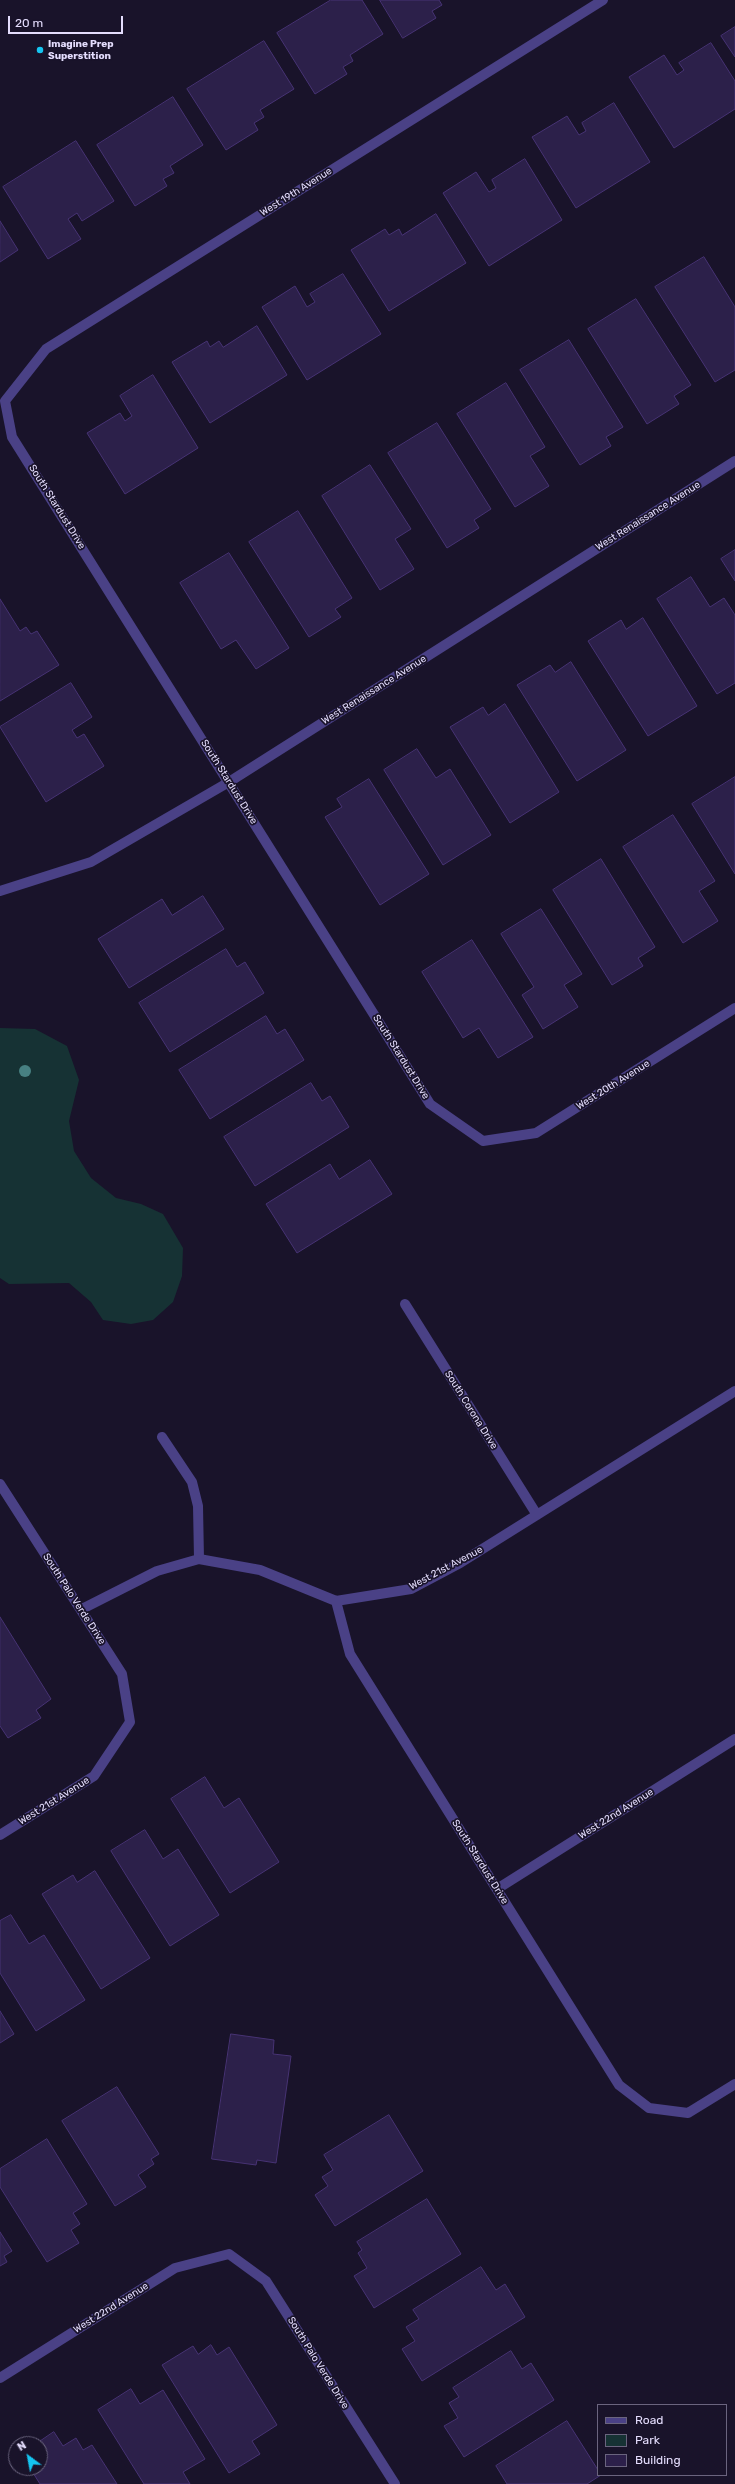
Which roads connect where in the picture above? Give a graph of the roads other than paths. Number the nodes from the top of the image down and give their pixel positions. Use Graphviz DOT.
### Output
graph roads {
  1 [pos="603,0"];
  2 [pos="5,400"];
  3 [pos="735,461"];
  4 [pos="229,782"];
  5 [pos="0,891"];
  6 [pos="735,1008"];
  7 [pos="483,1141"];
  8 [pos="405,1304"];
  9 [pos="735,1391"];
  10 [pos="162,1437"];
  11 [pos="0,1484"];
  12 [pos="537,1515"];
  13 [pos="199,1559"];
  14 [pos="336,1601"];
  15 [pos="82,1609"];
  16 [pos="130,1722"];
  17 [pos="735,1739"];
  18 [pos="0,1835"];
  19 [pos="497,1889"];
  20 [pos="735,2084"];
  21 [pos="229,2254"];
  22 [pos="0,2378"];
  23 [pos="395,2484"];
  1 -- 2 [label="street, West 19th Avenue"];
  2 -- 4 [label="street, South Stardust Drive"];
  3 -- 4 [label="street, West Renaissance Avenue"];
  4 -- 5 [label="street, West Renaissance Avenue"];
  4 -- 7 [label="street, South Stardust Drive"];
  6 -- 7 [label="street, West 20th Avenue"];
  8 -- 12 [label="street, South Corona Drive"];
  9 -- 12 [label="street, West 21st Avenue"];
  10 -- 13 [label="street"];
  11 -- 15 [label="street, South Palo Verde Drive"];
  12 -- 14 [label="street, West 21st Avenue"];
  13 -- 14 [label="street"];
  13 -- 15 [label="street"];
  14 -- 19 [label="street, South Stardust Drive"];
  15 -- 16 [label="street, South Palo Verde Drive"];
  16 -- 18 [label="street, West 21st Avenue"];
  17 -- 19 [label="street, West 22nd Avenue"];
  19 -- 20 [label="street, South Stardust Drive"];
  21 -- 22 [label="street, West 22nd Avenue"];
  21 -- 23 [label="street, South Palo Verde Drive"];
}
